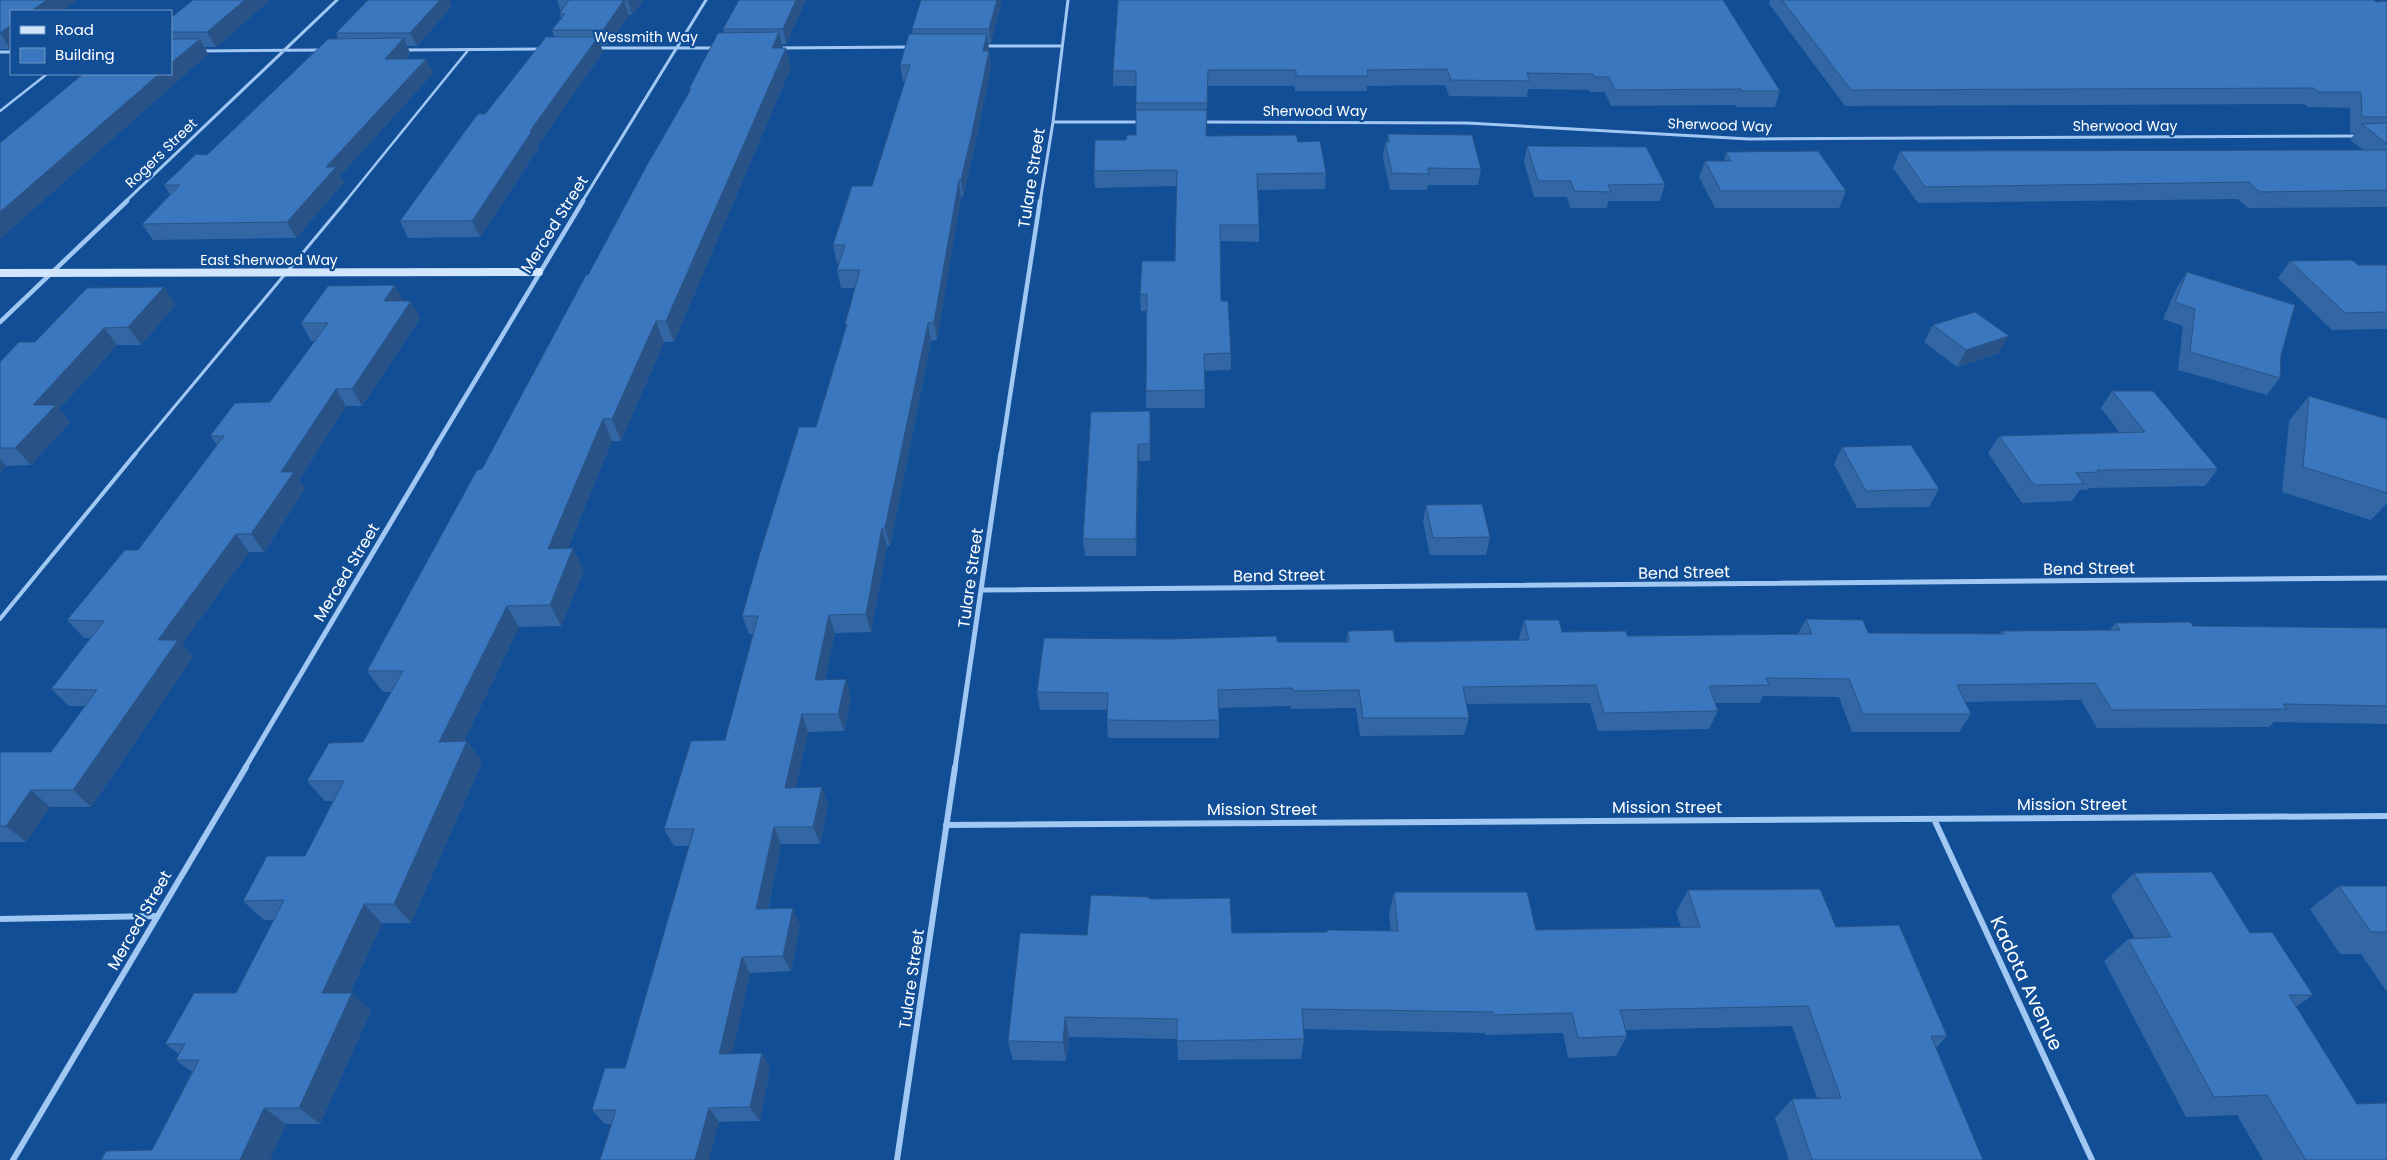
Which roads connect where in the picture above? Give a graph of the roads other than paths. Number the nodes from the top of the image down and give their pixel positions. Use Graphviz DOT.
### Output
graph roads {
  1 [pos="337,0"];
  2 [pos="706,0"];
  3 [pos="1068,0"];
  4 [pos="982,46"];
  5 [pos="1061,46"];
  6 [pos="914,47"];
  7 [pos="588,48"];
  8 [pos="678,48"];
  9 [pos="717,48"];
  10 [pos="776,48"];
  11 [pos="469,49"];
  12 [pos="549,49"];
  13 [pos="284,50"];
  14 [pos="333,50"];
  15 [pos="401,50"];
  16 [pos="200,51"];
  17 [pos="46,75"];
  18 [pos="0,111"];
  19 [pos="1053,122"];
  20 [pos="1152,122"];
  21 [pos="1191,122"];
  22 [pos="2367,136"];
  23 [pos="289,272"];
  24 [pos="539,272"];
  25 [pos="51,273"];
  26 [pos="0,274"];
  27 [pos="0,322"];
  28 [pos="2387,578"];
  29 [pos="981,590"];
  30 [pos="0,619"];
  31 [pos="2387,816"];
  32 [pos="1934,819"];
  33 [pos="946,825"];
  34 [pos="155,916"];
  35 [pos="0,919"];
  36 [pos="13,1160"];
  37 [pos="897,1160"];
  38 [pos="2092,1160"];
  1 -- 13 [label="street, Rogers Street"];
  2 -- 8 [label="street, Merced Street"];
  3 -- 5 [label="street, Tulare Street"];
  4 -- 5 [label="street"];
  5 -- 19 [label="street, Tulare Street"];
  6 -- 10 [label="street"];
  7 -- 8 [label="street, Wessmith Way"];
  8 -- 9 [label="street, Wessmith Way"];
  8 -- 24 [label="street, Merced Street"];
  11 -- 12 [label="street"];
  11 -- 15 [label="street"];
  11 -- 23 [label="lane"];
  13 -- 14 [label="street"];
  13 -- 16 [label="street"];
  13 -- 25 [label="street, Rogers Street"];
  17 -- 18 [label="lane"];
  19 -- 20 [label="street"];
  19 -- 29 [label="street, Tulare Street"];
  21 -- 22 [label="street, Sherwood Way"];
  23 -- 24 [label="street, East Sherwood Way"];
  23 -- 25 [label="street, East Sherwood Way"];
  23 -- 30 [label="lane"];
  24 -- 34 [label="street, Merced Street"];
  25 -- 26 [label="street, East Sherwood Way"];
  25 -- 27 [label="street, Rogers Street"];
  28 -- 29 [label="street, Bend Street"];
  29 -- 33 [label="street, Tulare Street"];
  31 -- 32 [label="street, Mission Street"];
  32 -- 33 [label="street, Mission Street"];
  32 -- 38 [label="street, Kadota Avenue"];
  33 -- 37 [label="street, Tulare Street"];
  34 -- 35 [label="street"];
  34 -- 36 [label="street, Merced Street"];
}
